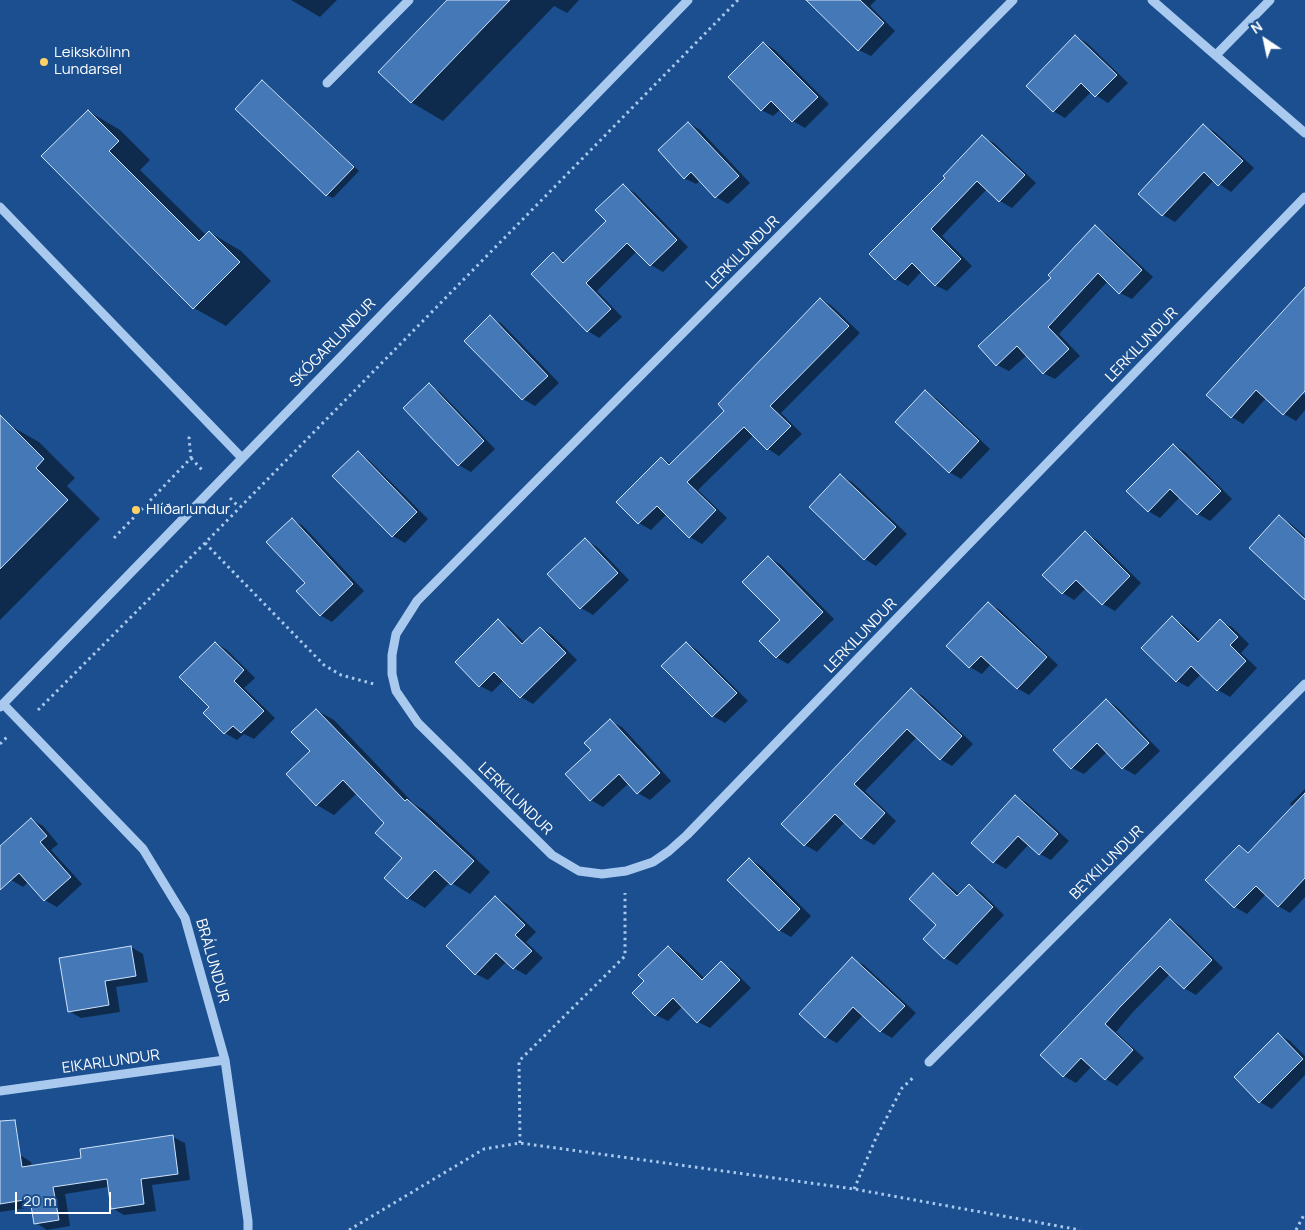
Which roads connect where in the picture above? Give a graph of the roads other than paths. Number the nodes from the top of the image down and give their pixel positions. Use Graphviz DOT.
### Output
graph roads {
  1 [pos="409,0"];
  2 [pos="688,0"];
  3 [pos="1013,0"];
  4 [pos="1152,0"];
  5 [pos="1270,0"];
  6 [pos="1216,55"];
  7 [pos="327,83"];
  8 [pos="1305,133"];
  9 [pos="1305,197"];
  10 [pos="0,206"];
  11 [pos="242,458"];
  12 [pos="1305,684"];
  13 [pos="2,706"];
  14 [pos="225,1060"];
  15 [pos="929,1062"];
  16 [pos="0,1091"];
  17 [pos="248,1230"];
  1 -- 7 [label="street"];
  2 -- 11 [label="street, SKÓGARLUNDUR"];
  3 -- 9 [label="street, LERKILUNDUR"];
  4 -- 6 [label="street"];
  5 -- 6 [label="street"];
  6 -- 8 [label="street"];
  10 -- 11 [label="street"];
  11 -- 13 [label="street, SKÓGARLUNDUR"];
  12 -- 15 [label="street, BEYKILUNDUR"];
  13 -- 14 [label="street, BRÁLUNDUR"];
  14 -- 16 [label="street, EIKARLUNDUR"];
  14 -- 17 [label="street, BRÁLUNDUR"];
}
